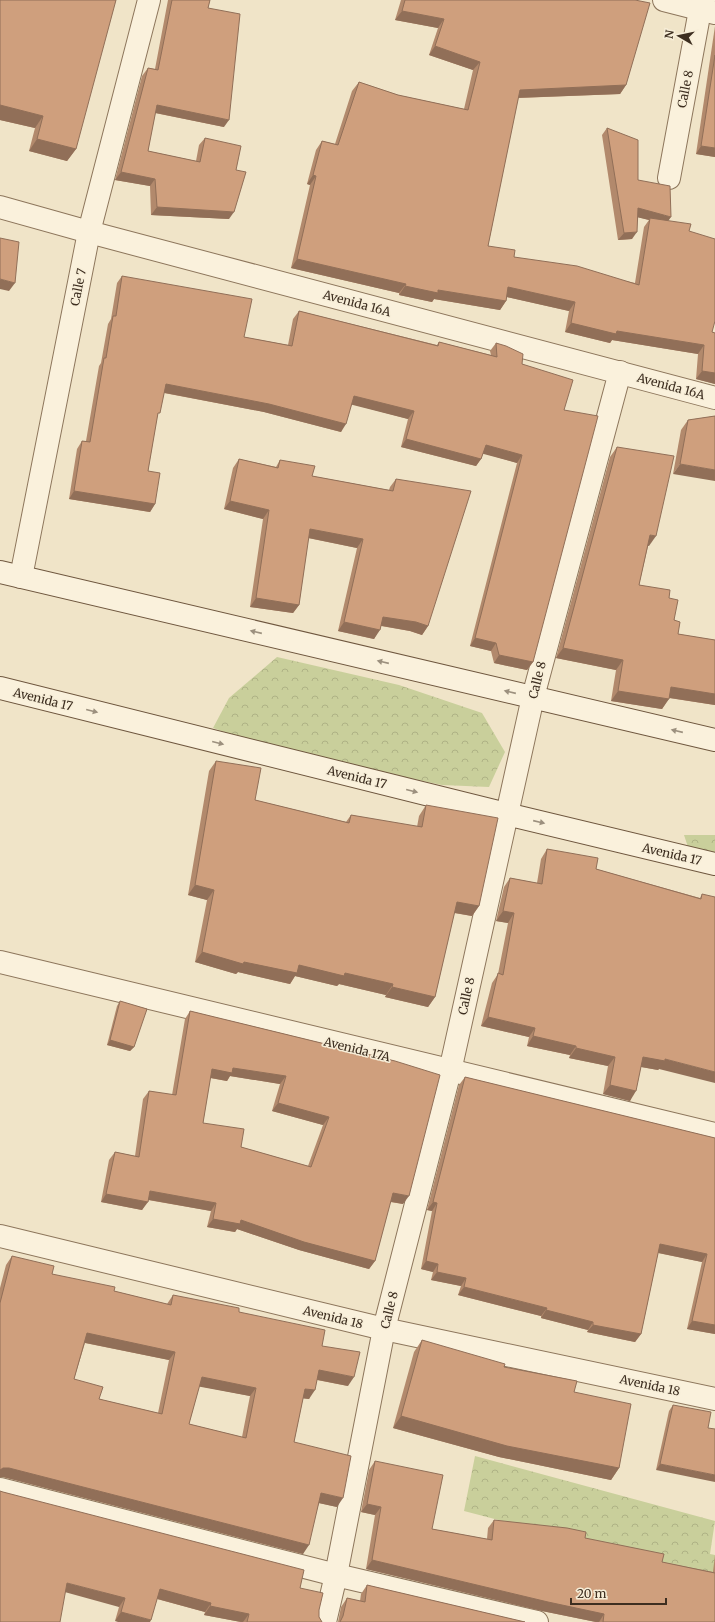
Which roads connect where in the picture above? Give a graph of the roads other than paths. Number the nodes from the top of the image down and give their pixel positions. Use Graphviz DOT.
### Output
graph roads {
  1 [pos="149,0"];
  2 [pos="664,0"];
  3 [pos="707,8"];
  4 [pos="669,178"];
  5 [pos="0,207"];
  6 [pos="89,232"];
  7 [pos="620,372"];
  8 [pos="715,398"];
  9 [pos="0,572"];
  10 [pos="22,577"];
  11 [pos="0,688"];
  12 [pos="533,697"];
  13 [pos="715,740"];
  14 [pos="506,814"];
  15 [pos="715,864"];
  16 [pos="0,962"];
  17 [pos="450,1071"];
  18 [pos="715,1134"];
  19 [pos="0,1236"];
  20 [pos="384,1329"];
  21 [pos="715,1399"];
  22 [pos="0,1489"];
  23 [pos="336,1575"];
  24 [pos="325,1622"];
  25 [pos="537,1622"];
  1 -- 6 [label="street, Calle 7"];
  2 -- 3 [label="street"];
  3 -- 4 [label="street, Calle 8"];
  5 -- 6 [label="street, Avenida 16A"];
  6 -- 7 [label="street, Avenida 16A"];
  6 -- 10 [label="street, Calle 7"];
  7 -- 8 [label="street, Avenida 16A"];
  7 -- 12 [label="street, Calle 8"];
  9 -- 10 [label="street"];
  12 -- 10 [label="street, one-way"];
  11 -- 14 [label="street, Avenida 17, one-way"];
  13 -- 12 [label="street, one-way"];
  12 -- 14 [label="street, Calle 8"];
  14 -- 15 [label="street, Avenida 17, one-way"];
  14 -- 17 [label="street, Calle 8"];
  16 -- 17 [label="street, Avenida 17A"];
  17 -- 18 [label="street, Avenida 17A"];
  17 -- 20 [label="street, Calle 8"];
  19 -- 20 [label="street, Avenida 18"];
  20 -- 21 [label="street, Avenida 18"];
  20 -- 23 [label="street, Calle 8"];
  22 -- 23 [label="street"];
  23 -- 24 [label="street, Calle 8"];
  23 -- 25 [label="street"];
}
